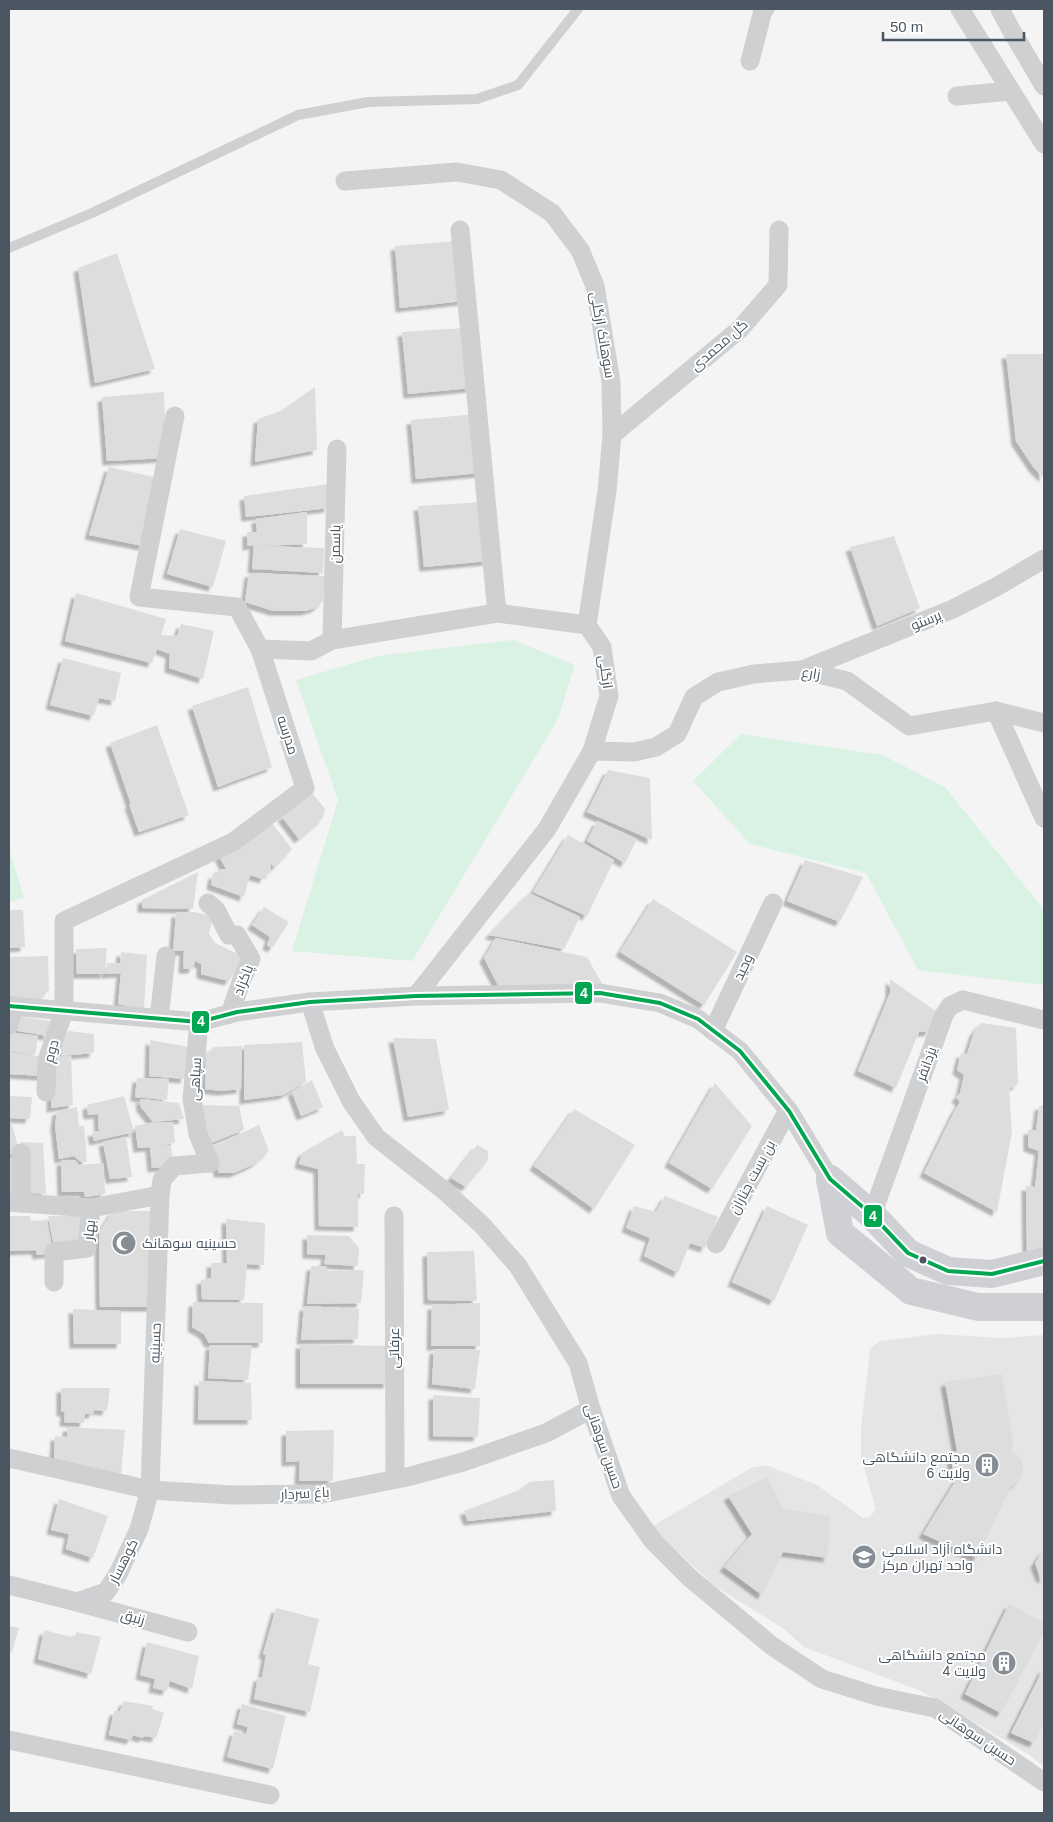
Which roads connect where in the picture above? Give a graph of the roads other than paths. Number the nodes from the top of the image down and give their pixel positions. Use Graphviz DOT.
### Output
graph roads {
  1 [pos="578,9"];
  2 [pos="765,9"];
  3 [pos="960,9"];
  4 [pos="1000,9"];
  5 [pos="750,61"];
  6 [pos="1044,86"];
  7 [pos="1011,91"];
  8 [pos="957,96"];
  9 [pos="1044,144"];
  10 [pos="345,181"];
  11 [pos="460,230"];
  12 [pos="779,230"];
  13 [pos="9,248"];
  14 [pos="175,416"];
  15 [pos="612,435"];
  16 [pos="337,448"];
  17 [pos="1044,559"];
  18 [pos="497,613"];
  19 [pos="587,625"];
  20 [pos="332,640"];
  21 [pos="260,649"];
  22 [pos="802,670"];
  23 [pos="996,711"];
  24 [pos="1044,723"];
  25 [pos="592,751"];
  26 [pos="1044,818"];
  27 [pos="208,902"];
  28 [pos="773,903"];
  29 [pos="166,956"];
  30 [pos="416,996"];
  31 [pos="310,1002"];
  32 [pos="11,1006"];
  33 [pos="64,1011"];
  34 [pos="230,1014"];
  35 [pos="158,1019"];
  36 [pos="1044,1020"];
  37 [pos="199,1022"];
  38 [pos="9,1025"];
  39 [pos="713,1031"];
  40 [pos="46,1092"];
  41 [pos="788,1110"];
  42 [pos="21,1153"];
  43 [pos="210,1164"];
  44 [pos="830,1179"];
  45 [pos="160,1195"];
  46 [pos="15,1202"];
  47 [pos="91,1208"];
  48 [pos="872,1215"];
  49 [pos="394,1216"];
  50 [pos="716,1244"];
  51 [pos="1044,1261"];
  52 [pos="54,1282"];
  53 [pos="1044,1307"];
  54 [pos="591,1409"];
  55 [pos="9,1458"];
  56 [pos="394,1480"];
  57 [pos="150,1490"];
  58 [pos="9,1585"];
  59 [pos="77,1602"];
  60 [pos="188,1632"];
  61 [pos="9,1740"];
  62 [pos="1044,1782"];
  63 [pos="270,1795"];
  1 -- 13 [label="lane"];
  2 -- 5 [label="street"];
  3 -- 7 [label="street"];
  4 -- 6 [label="street"];
  7 -- 8 [label="street"];
  7 -- 9 [label="street"];
  10 -- 15 [label="street, سوهانک ازگلی"];
  11 -- 18 [label="street"];
  12 -- 15 [label="street, گل محمدی"];
  14 -- 21 [label="street, مدرسه"];
  15 -- 19 [label="street, سوهانک ازگلی"];
  16 -- 20 [label="street, یاسمن"];
  17 -- 22 [label="street, پرستو"];
  18 -- 19 [label="street"];
  18 -- 20 [label="street"];
  19 -- 25 [label="street, ازگلی"];
  20 -- 21 [label="street"];
  21 -- 33 [label="street, مدرسه"];
  22 -- 23 [label="street, زارع"];
  22 -- 25 [label="street, زارع"];
  23 -- 24 [label="street, زارع"];
  23 -- 26 [label="street"];
  25 -- 30 [label="street, ازگلی"];
  27 -- 34 [label="street, پاکزاد"];
  28 -- 39 [label="street, وحید"];
  29 -- 35 [label="street"];
  30 -- 31 [label="street"];
  30 -- 39 [label="street"];
  31 -- 34 [label="street"];
  31 -- 54 [label="street, حسین سوهانی"];
  32 -- 33 [label="street"];
  32 -- 38 [label="street"];
  33 -- 35 [label="street"];
  33 -- 40 [label="street, دوم"];
  34 -- 37 [label="street"];
  35 -- 37 [label="street"];
  36 -- 48 [label="street, یزدانفر"];
  37 -- 43 [label="street, سپاهی"];
  39 -- 41 [label="street"];
  41 -- 44 [label="street"];
  41 -- 50 [label="street, بن بست چناران"];
  42 -- 46 [label="street"];
  43 -- 45 [label="street, حسینیه"];
  44 -- 48 [label="main road"];
  44 -- 53 [label="main road"];
  45 -- 47 [label="street"];
  45 -- 57 [label="street, حسینیه"];
  46 -- 47 [label="street"];
  47 -- 52 [label="street, بهار"];
  48 -- 51 [label="main road"];
  49 -- 56 [label="street, عرفاتی"];
  54 -- 56 [label="street, باغ سردار"];
  54 -- 62 [label="street, حسین سوهانی"];
  55 -- 57 [label="street, باغ سردار"];
  56 -- 57 [label="street, باغ سردار"];
  57 -- 59 [label="street, کوهسار"];
  58 -- 59 [label="street"];
  59 -- 60 [label="street, زنبق"];
  61 -- 63 [label="street"];
}
